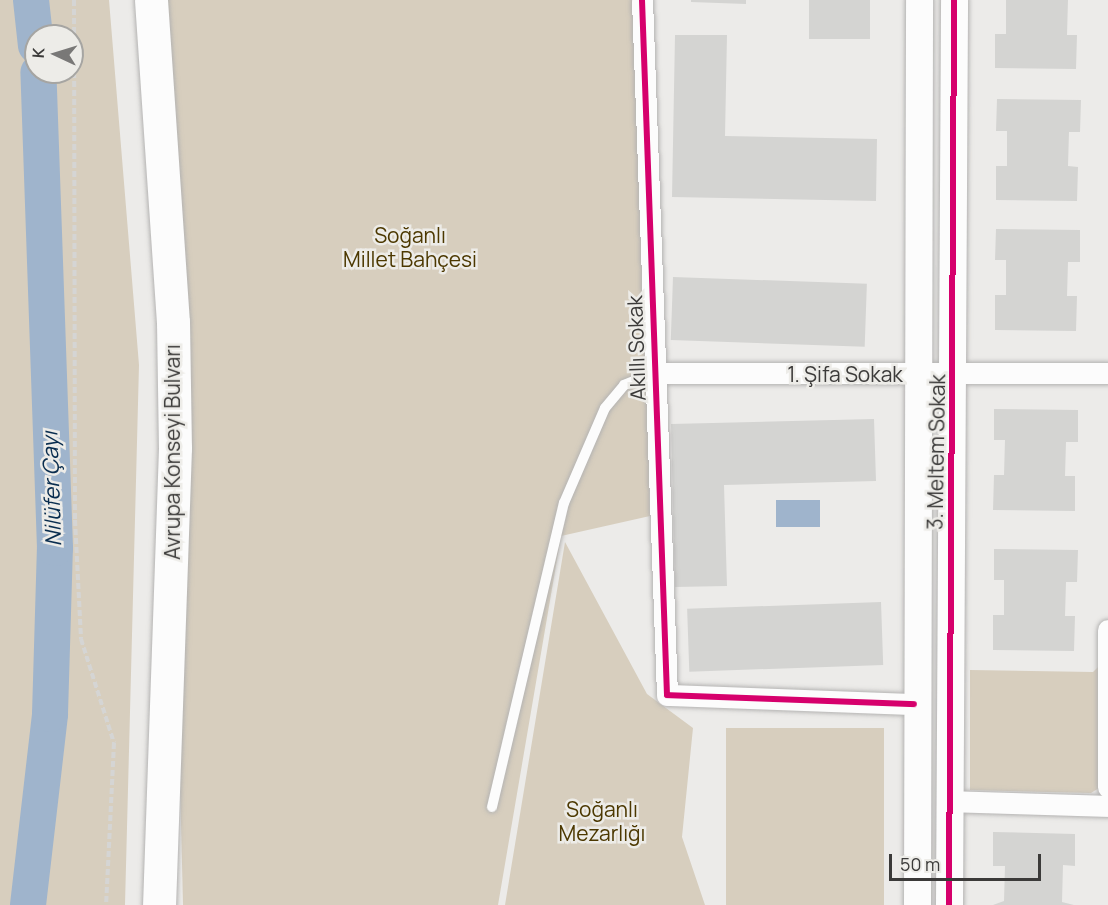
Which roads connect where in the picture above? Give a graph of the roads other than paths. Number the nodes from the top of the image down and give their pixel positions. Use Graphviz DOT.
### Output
graph roads {
  1 [pos="133,0"];
  2 [pos="151,0"];
  3 [pos="642,0"];
  4 [pos="920,0"];
  5 [pos="954,0"];
  6 [pos="164,205"];
  7 [pos="653,373"];
  8 [pos="1108,373"];
  9 [pos="915,375"];
  10 [pos="953,376"];
  11 [pos="1108,630"];
  12 [pos="1108,668"];
  13 [pos="914,704"];
  14 [pos="1108,787"];
  15 [pos="948,801"];
  16 [pos="1108,806"];
  17 [pos="492,807"];
  18 [pos="159,905"];
  19 [pos="917,905"];
  20 [pos="949,905"];
  1 -- 6 [label="main road"];
  2 -- 6 [label="main road, Avrupa Konseyi Bulvarı"];
  3 -- 7 [label="street, Akıllı Sokak"];
  4 -- 9 [label="street, 3. Meltem Sokak"];
  5 -- 10 [label="street, 3. Meltem Sokak"];
  6 -- 18 [label="main road, Avrupa Konseyi Bulvarı"];
  7 -- 9 [label="street, 1. Şifa Sokak"];
  7 -- 13 [label="street, Akıllı Sokak"];
  7 -- 17 [label="lane"];
  8 -- 10 [label="street, 1. Şifa Sokak"];
  9 -- 10 [label="street, 1. Şifa Sokak"];
  9 -- 13 [label="street, 3. Meltem Sokak"];
  10 -- 15 [label="street, 3. Meltem Sokak"];
  11 -- 12 [label="street"];
  12 -- 14 [label="street"];
  13 -- 19 [label="street, 3. Meltem Sokak"];
  15 -- 16 [label="street"];
  15 -- 20 [label="street, 3. Meltem Sokak"];
}
